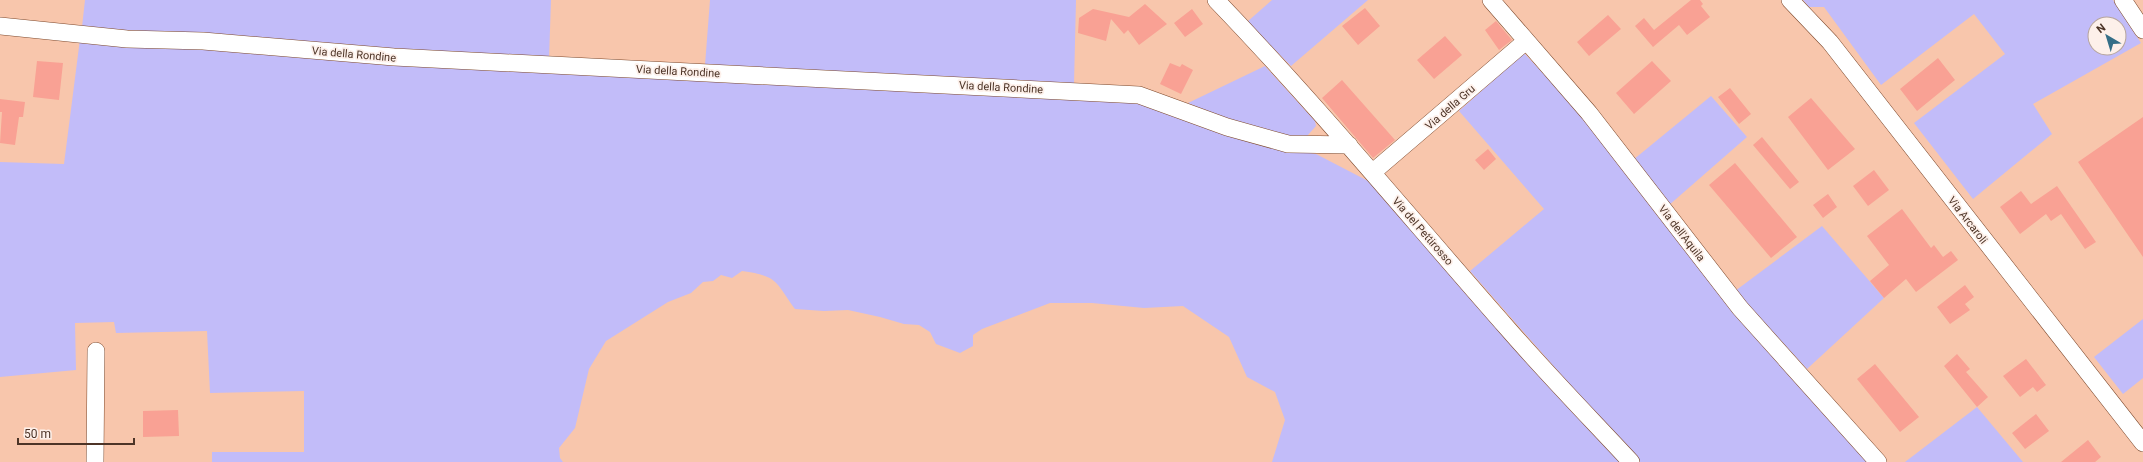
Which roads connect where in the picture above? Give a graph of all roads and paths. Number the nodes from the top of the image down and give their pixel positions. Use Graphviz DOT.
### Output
graph roads {
  1 [pos="1216,0"];
  2 [pos="1491,0"];
  3 [pos="1790,0"];
  4 [pos="2123,0"];
  5 [pos="0,26"];
  6 [pos="2143,30"];
  7 [pos="1526,41"];
  8 [pos="1349,144"];
  9 [pos="1373,172"];
  10 [pos="96,350"];
  11 [pos="2143,442"];
  12 [pos="95,462"];
  13 [pos="1631,462"];
  14 [pos="1878,462"];
  1 -- 8 [label="street, Via del Pettirosso"];
  2 -- 7 [label="street, Via dell'Aquila"];
  3 -- 11 [label="street, Via Arcaroli"];
  4 -- 6 [label="street"];
  5 -- 8 [label="street, Via della Rondine"];
  7 -- 9 [label="street, Via della Gru"];
  7 -- 14 [label="street, Via dell'Aquila"];
  8 -- 9 [label="street, Via del Pettirosso"];
  9 -- 13 [label="street, Via del Pettirosso"];
  10 -- 12 [label="street"];
}
